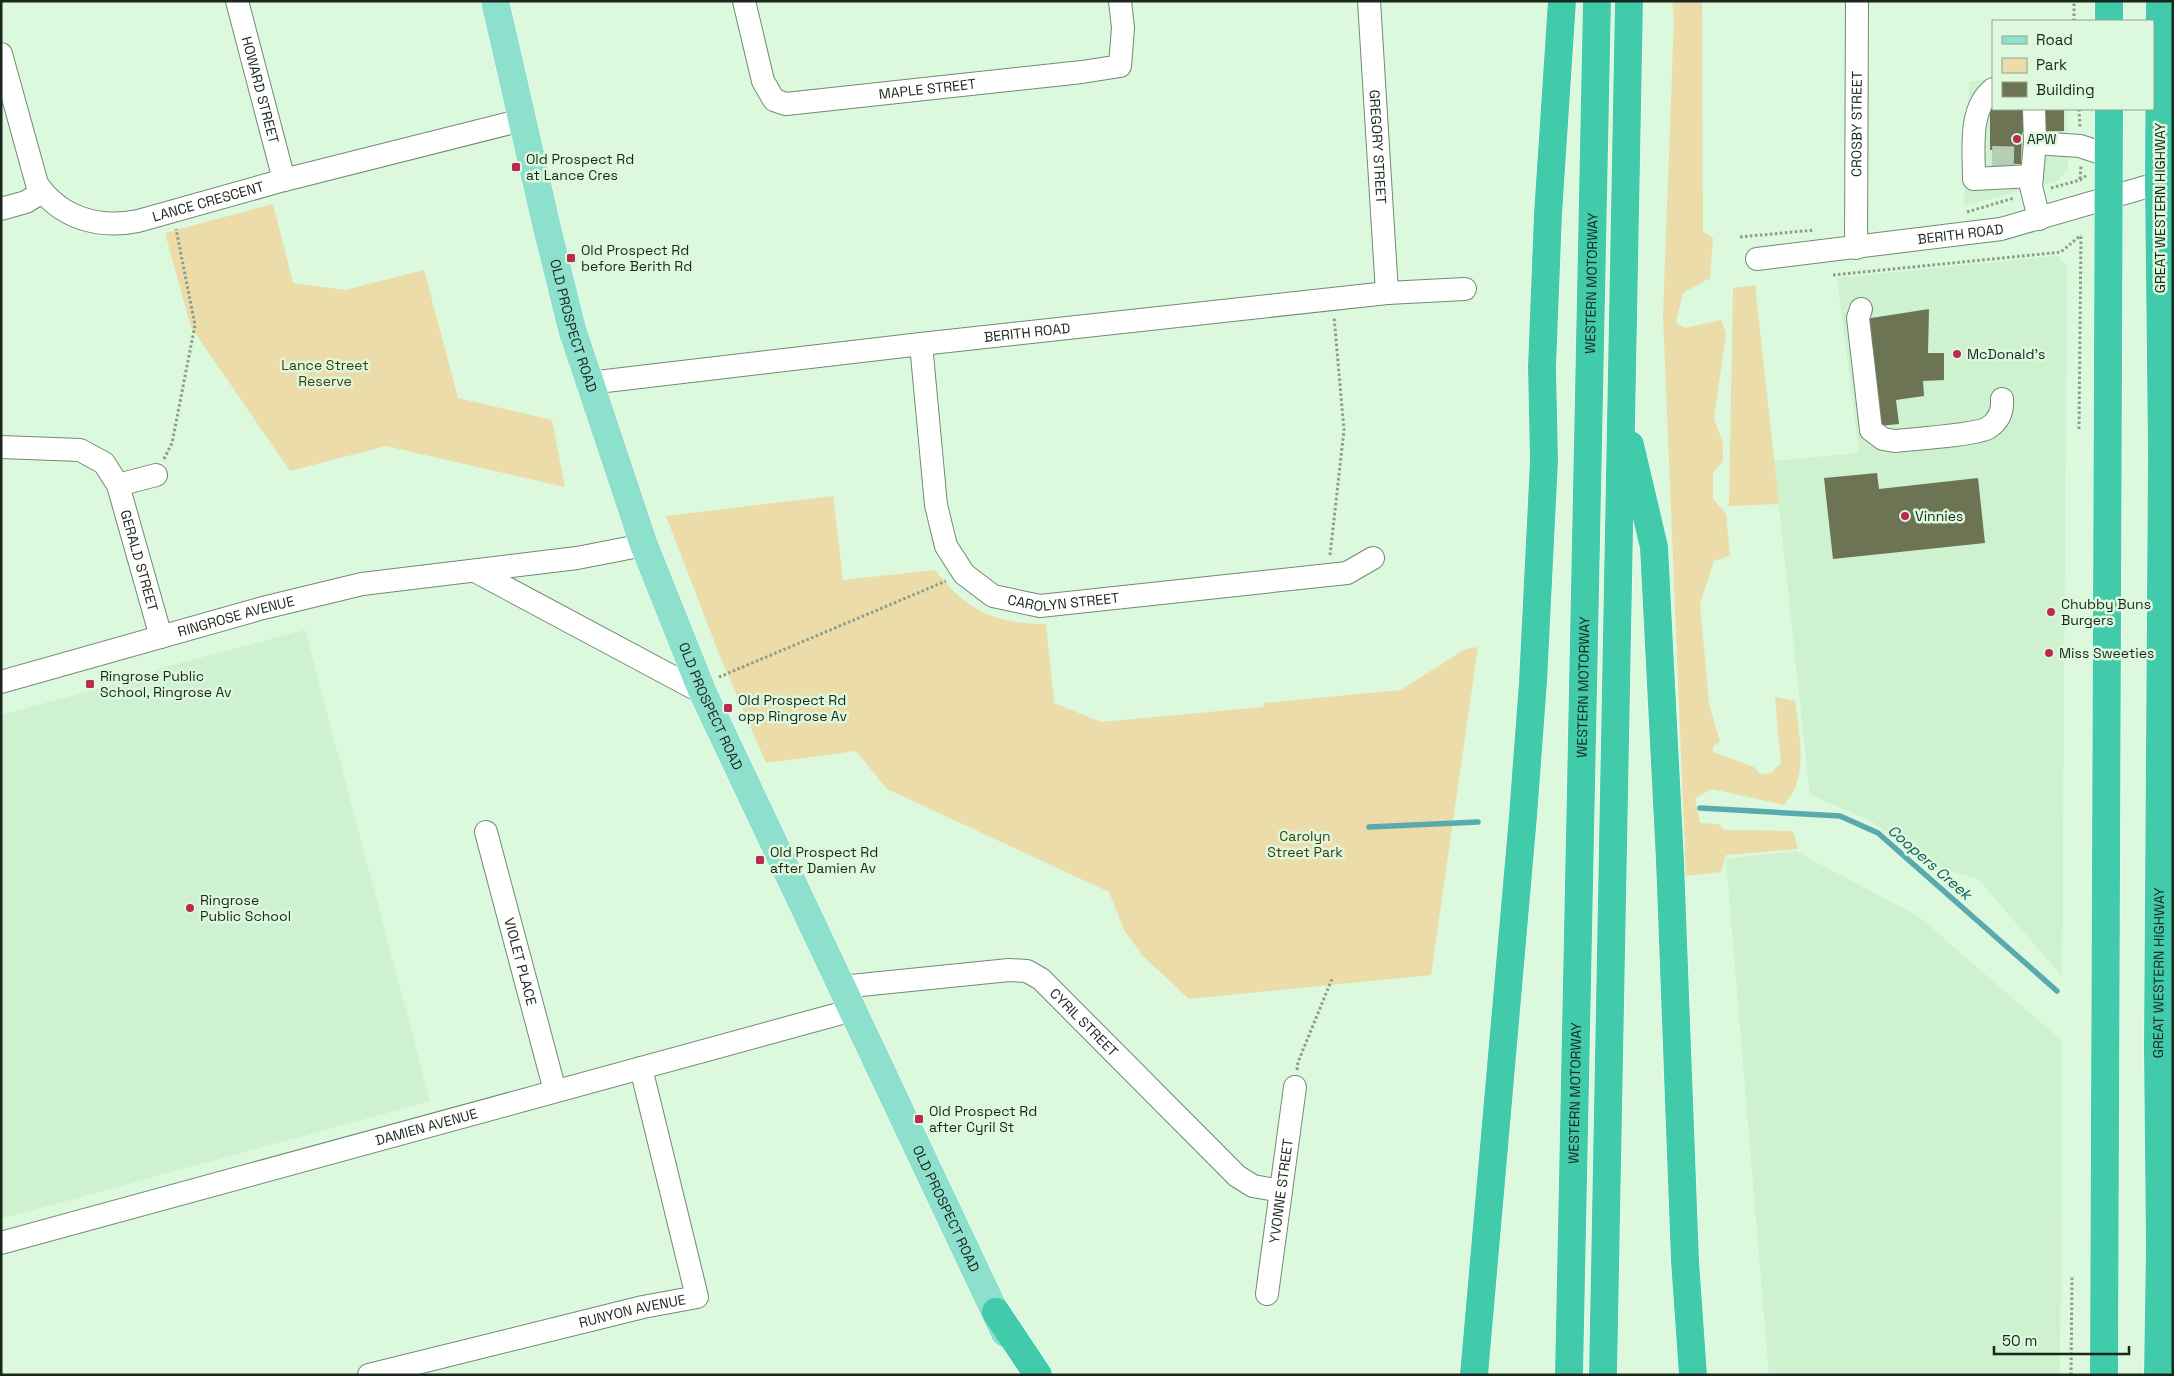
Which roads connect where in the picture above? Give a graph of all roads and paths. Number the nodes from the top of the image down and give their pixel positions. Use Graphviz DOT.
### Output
graph roads {
  1 [pos="237,1"];
  2 [pos="495,1"];
  3 [pos="744,1"];
  4 [pos="1120,1"];
  5 [pos="1369,1"];
  6 [pos="1562,1"];
  7 [pos="1597,1"];
  8 [pos="1628,1"];
  9 [pos="1857,1"];
  10 [pos="2074,1"];
  11 [pos="2109,1"];
  12 [pos="2160,1"];
  13 [pos="2074,20"];
  14 [pos="2109,20"];
  15 [pos="1,54"];
  16 [pos="1992,90"];
  17 [pos="2034,110"];
  18 [pos="2109,110"];
  19 [pos="522,120"];
  20 [pos="2110,156"];
  21 [pos="2033,168"];
  22 [pos="284,180"];
  23 [pos="2080,180"];
  24 [pos="2166,181"];
  25 [pos="42,192"];
  26 [pos="2110,198"];
  27 [pos="1,209"];
  28 [pos="171,211"];
  29 [pos="1959,214"];
  30 [pos="2039,219"];
  31 [pos="1817,230"];
  32 [pos="1740,236"];
  33 [pos="1856,248"];
  34 [pos="1757,259"];
  35 [pos="1833,275"];
  36 [pos="1465,289"];
  37 [pos="1387,293"];
  38 [pos="1332,299"];
  39 [pos="1861,309"];
  40 [pos="921,344"];
  41 [pos="1542,367"];
  42 [pos="589,383"];
  43 [pos="1621,407"];
  44 [pos="2001,407"];
  45 [pos="2079,429"];
  46 [pos="1,446"];
  47 [pos="2168,453"];
  48 [pos="156,475"];
  49 [pos="118,485"];
  50 [pos="644,545"];
  51 [pos="1373,558"];
  52 [pos="475,571"];
  53 [pos="964,574"];
  54 [pos="1328,575"];
  55 [pos="161,637"];
  56 [pos="1,682"];
  57 [pos="703,694"];
  58 [pos="485,832"];
  59 [pos="2160,858"];
  60 [pos="2173,911"];
  61 [pos="1332,979"];
  62 [pos="847,998"];
  63 [pos="2173,1020"];
  64 [pos="2158,1049"];
  65 [pos="641,1068"];
  66 [pos="1295,1087"];
  67 [pos="555,1091"];
  68 [pos="1281,1191"];
  69 [pos="1,1243"];
  70 [pos="2072,1277"];
  71 [pos="1267,1294"];
  72 [pos="996,1312"];
  73 [pos="369,1375"];
  74 [pos="1016,1375"];
  75 [pos="1025,1375"];
  76 [pos="1038,1375"];
  77 [pos="1458,1375"];
  78 [pos="1474,1375"];
  79 [pos="1569,1375"];
  80 [pos="1603,1375"];
  81 [pos="1693,1375"];
  82 [pos="2071,1375"];
  83 [pos="2104,1375"];
  84 [pos="2158,1375"];
  1 -- 22 [label="street, HOWARD STREET"];
  2 -- 19 [label="main road, OLD PROSPECT ROAD"];
  3 -- 4 [label="street, MAPLE STREET"];
  5 -- 37 [label="street, GREGORY STREET"];
  6 -- 41 [label="highway"];
  7 -- 79 [label="highway, WESTERN MOTORWAY"];
  8 -- 43 [label="highway"];
  9 -- 33 [label="street, CROSBY STREET"];
  10 -- 13 [label="path"];
  11 -- 14 [label="highway"];
  12 -- 24 [label="highway, GREAT WESTERN HIGHWAY"];
  15 -- 25 [label="street, LANCE CRESCENT"];
  16 -- 21 [label="street"];
  17 -- 21 [label="street"];
  18 -- 20 [label="highway"];
  19 -- 22 [label="street, LANCE CRESCENT"];
  19 -- 42 [label="main road, OLD PROSPECT ROAD"];
  20 -- 21 [label="street"];
  20 -- 26 [label="highway"];
  21 -- 23 [label="path"];
  21 -- 29 [label="path"];
  21 -- 30 [label="street"];
  22 -- 28 [label="street, LANCE CRESCENT"];
  24 -- 26 [label="street, BERITH ROAD"];
  24 -- 47 [label="highway, GREAT WESTERN HIGHWAY"];
  25 -- 27 [label="street"];
  25 -- 28 [label="street, LANCE CRESCENT"];
  26 -- 30 [label="street, BERITH ROAD"];
  26 -- 83 [label="highway"];
  28 -- 48 [label="path"];
  30 -- 33 [label="street, BERITH ROAD"];
  31 -- 32 [label="path"];
  33 -- 34 [label="street, BERITH ROAD"];
  35 -- 45 [label="path"];
  36 -- 37 [label="street, BERITH ROAD"];
  37 -- 38 [label="street, BERITH ROAD"];
  38 -- 40 [label="street, BERITH ROAD"];
  38 -- 54 [label="path"];
  39 -- 44 [label="street"];
  40 -- 42 [label="street, BERITH ROAD"];
  40 -- 53 [label="street, CAROLYN STREET"];
  41 -- 77 [label="highway"];
  41 -- 78 [label="highway"];
  42 -- 50 [label="main road, OLD PROSPECT ROAD"];
  43 -- 80 [label="highway"];
  43 -- 81 [label="highway"];
  46 -- 49 [label="street, GERALD STREET"];
  47 -- 59 [label="highway, GREAT WESTERN HIGHWAY"];
  48 -- 49 [label="street"];
  49 -- 55 [label="street, GERALD STREET"];
  50 -- 52 [label="street, RINGROSE AVENUE"];
  50 -- 57 [label="main road, OLD PROSPECT ROAD"];
  51 -- 54 [label="street, CAROLYN STREET"];
  52 -- 55 [label="street, RINGROSE AVENUE"];
  52 -- 57 [label="street"];
  53 -- 54 [label="street, CAROLYN STREET"];
  53 -- 57 [label="path"];
  55 -- 56 [label="street, RINGROSE AVENUE"];
  57 -- 62 [label="main road, OLD PROSPECT ROAD"];
  58 -- 67 [label="street, VIOLET PLACE"];
  59 -- 60 [label="street"];
  59 -- 64 [label="highway, GREAT WESTERN HIGHWAY"];
  61 -- 66 [label="path"];
  62 -- 65 [label="street, DAMIEN AVENUE"];
  62 -- 68 [label="street, CYRIL STREET"];
  62 -- 72 [label="main road, OLD PROSPECT ROAD"];
  63 -- 64 [label="street"];
  64 -- 84 [label="highway, GREAT WESTERN HIGHWAY"];
  65 -- 67 [label="street, DAMIEN AVENUE"];
  65 -- 73 [label="street, RUNYON AVENUE"];
  66 -- 68 [label="street, YVONNE STREET"];
  67 -- 69 [label="street, DAMIEN AVENUE"];
  68 -- 71 [label="street, YVONNE STREET"];
  70 -- 82 [label="path"];
  72 -- 74 [label="highway"];
  72 -- 75 [label="main road, OLD PROSPECT ROAD"];
  72 -- 76 [label="highway"];
}
